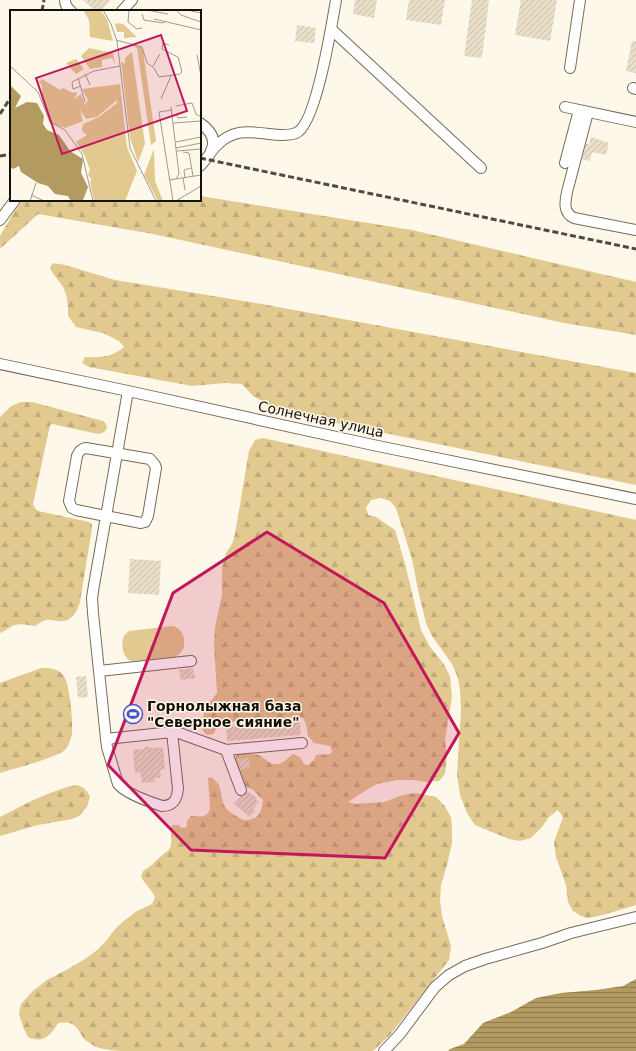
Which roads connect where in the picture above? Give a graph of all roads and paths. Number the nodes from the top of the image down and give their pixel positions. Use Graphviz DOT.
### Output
graph roads {
  1 [pos="66,0"];
  2 [pos="132,0"];
  3 [pos="336,0"];
  4 [pos="580,0"];
  5 [pos="70,10"];
  6 [pos="123,10"];
  7 [pos="331,29"];
  8 [pos="570,68"];
  9 [pos="565,107"];
  10 [pos="583,111"];
  11 [pos="636,122"];
  12 [pos="201,124"];
  13 [pos="210,153"];
  14 [pos="565,163"];
  15 [pos="201,165"];
  16 [pos="481,168"];
  17 [pos="14,201"];
  18 [pos="0,220"];
  19 [pos="636,230"];
  20 [pos="0,364"];
  21 [pos="128,391"];
  22 [pos="117,453"];
  23 [pos="636,499"];
  24 [pos="106,516"];
  25 [pos="191,660"];
  26 [pos="99,671"];
  27 [pos="172,732"];
  28 [pos="106,739"];
  29 [pos="302,743"];
  30 [pos="226,750"];
  31 [pos="241,790"];
  32 [pos="636,917"];
  33 [pos="384,1051"];
  1 -- 5 [label="street"];
  2 -- 6 [label="street"];
  3 -- 7 [label="street"];
  4 -- 8 [label="street"];
  7 -- 13 [label="street"];
  7 -- 16 [label="street"];
  9 -- 10 [label="street"];
  10 -- 11 [label="street"];
  10 -- 14 [label="street"];
  10 -- 19 [label="street"];
  12 -- 13 [label="street"];
  13 -- 15 [label="street"];
  17 -- 18 [label="street"];
  20 -- 21 [label="street, Солнечная улица"];
  21 -- 22 [label="street"];
  21 -- 23 [label="street, Солнечная улица"];
  22 -- 24 [label="street"];
  22 -- 24 [label="street"];
  22 -- 24 [label="street"];
  24 -- 26 [label="street"];
  25 -- 26 [label="street"];
  26 -- 28 [label="street"];
  27 -- 28 [label="street"];
  27 -- 28 [label="street"];
  27 -- 30 [label="street"];
  29 -- 30 [label="street"];
  30 -- 31 [label="street"];
  32 -- 33 [label="street"];
}
